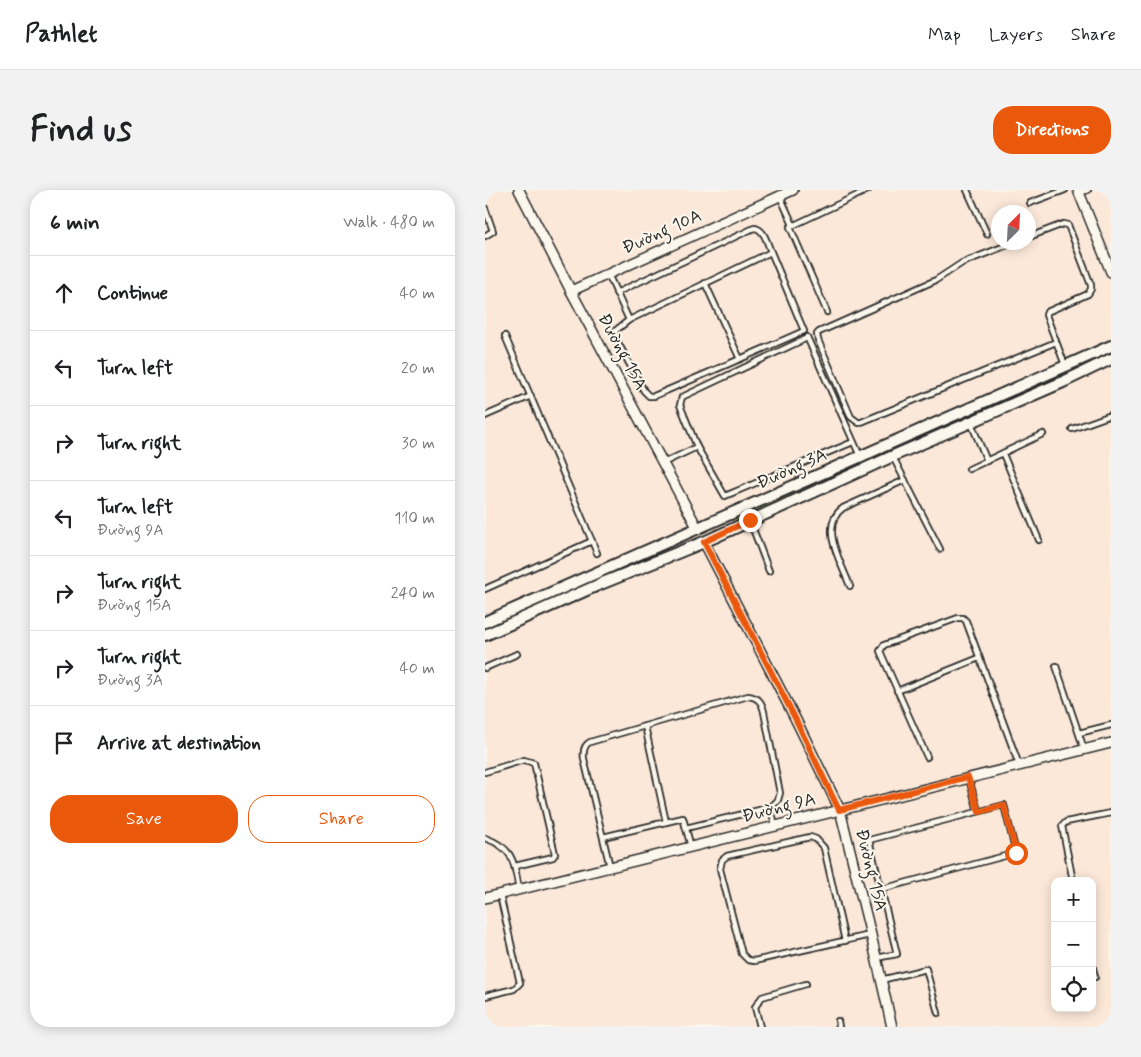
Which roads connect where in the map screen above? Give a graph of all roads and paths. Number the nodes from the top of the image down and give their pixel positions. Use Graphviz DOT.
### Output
graph roads {
  1 [pos="519,190"];
  2 [pos="793,190"];
  3 [pos="868,190"];
  4 [pos="967,190"];
  5 [pos="1065,190"];
  6 [pos="1082,191"];
  7 [pos="780,196"];
  8 [pos="1029,204"];
  9 [pos="485,208"];
  10 [pos="793,225"];
  11 [pos="987,234"];
  12 [pos="1036,234"];
  13 [pos="485,236"];
  14 [pos="995,250"];
  15 [pos="771,252"];
  16 [pos="1110,268"];
  17 [pos="609,274"];
  18 [pos="705,284"];
  19 [pos="571,291"];
  20 [pos="617,293"];
  21 [pos="827,312"];
  22 [pos="629,320"];
  23 [pos="804,331"];
  24 [pos="505,336"];
  25 [pos="807,338"];
  26 [pos="1056,342"];
  27 [pos="1111,346"];
  28 [pos="740,359"];
  29 [pos="1111,359"];
  30 [pos="1065,365"];
  31 [pos="531,396"];
  32 [pos="1111,415"];
  33 [pos="485,416"];
  34 [pos="971,422"];
  35 [pos="1072,429"];
  36 [pos="1043,434"];
  37 [pos="853,442"];
  38 [pos="697,447"];
  39 [pos="1003,454"];
  40 [pos="860,456"];
  41 [pos="893,456"];
  42 [pos="987,462"];
  43 [pos="663,463"];
  44 [pos="969,469"];
  45 [pos="905,480"];
  46 [pos="750,520"];
  47 [pos="698,529"];
  48 [pos="1039,540"];
  49 [pos="592,541"];
  50 [pos="704,542"];
  51 [pos="940,548"];
  52 [pos="597,553"];
  53 [pos="769,571"];
  54 [pos="850,586"];
  55 [pos="485,588"];
  56 [pos="485,622"];
  57 [pos="485,635"];
  58 [pos="517,654"];
  59 [pos="979,658"];
  60 [pos="1057,666"];
  61 [pos="485,668"];
  62 [pos="897,691"];
  63 [pos="1111,725"];
  64 [pos="645,726"];
  65 [pos="1079,733"];
  66 [pos="1111,743"];
  67 [pos="1084,749"];
  68 [pos="927,757"];
  69 [pos="1019,765"];
  70 [pos="485,772"];
  71 [pos="968,777"];
  72 [pos="771,807"];
  73 [pos="839,810"];
  74 [pos="979,812"];
  75 [pos="1111,812"];
  76 [pos="666,822"];
  77 [pos="775,826"];
  78 [pos="686,828"];
  79 [pos="603,837"];
  80 [pos="485,838"];
  81 [pos="691,847"];
  82 [pos="515,866"];
  83 [pos="610,867"];
  84 [pos="1072,877"];
  85 [pos="519,890"];
  86 [pos="881,890"];
  87 [pos="500,894"];
  88 [pos="485,898"];
  89 [pos="871,935"];
  90 [pos="845,941"];
  91 [pos="876,958"];
  92 [pos="881,980"];
  93 [pos="806,984"];
  94 [pos="485,996"];
  95 [pos="938,1013"];
  96 [pos="838,1021"];
  97 [pos="760,1027"];
  98 [pos="839,1027"];
  99 [pos="892,1027"];
  1 -- 19 [label="street, Đường 15A"];
  2 -- 7 [label="street, Đường 10A"];
  3 -- 10 [label="lane"];
  4 -- 11 [label="lane"];
  5 -- 8 [label="lane"];
  6 -- 16 [label="street"];
  7 -- 10 [label="lane"];
  7 -- 17 [label="street, Đường 10A"];
  9 -- 13 [label="lane"];
  10 -- 21 [label="lane"];
  12 -- 26 [label="lane"];
  14 -- 26 [label="lane"];
  15 -- 18 [label="lane"];
  15 -- 20 [label="lane"];
  15 -- 23 [label="lane"];
  17 -- 19 [label="street, Đường 10A"];
  17 -- 20 [label="lane"];
  18 -- 22 [label="lane"];
  18 -- 28 [label="lane"];
  19 -- 43 [label="street, Đường 15A"];
  20 -- 22 [label="lane"];
  22 -- 28 [label="lane"];
  23 -- 25 [label="lane"];
  23 -- 28 [label="lane"];
  24 -- 31 [label="lane"];
  25 -- 37 [label="lane"];
  25 -- 38 [label="lane"];
  26 -- 30 [label="lane"];
  27 -- 30 [label="street, Đường 3A"];
  29 -- 34 [label="street, Đường 3A"];
  30 -- 40 [label="street, Đường 3A"];
  31 -- 33 [label="lane"];
  31 -- 49 [label="lane"];
  32 -- 35 [label="lane"];
  34 -- 41 [label="street, Đường 3A"];
  34 -- 42 [label="lane"];
  36 -- 39 [label="lane"];
  37 -- 38 [label="lane"];
  37 -- 40 [label="lane"];
  38 -- 43 [label="lane"];
  39 -- 42 [label="lane"];
  39 -- 48 [label="lane"];
  40 -- 47 [label="street, Đường 3A"];
  41 -- 45 [label="lane"];
  41 -- 46 [label="street, Đường 3A"];
  42 -- 44 [label="lane"];
  43 -- 47 [label="street, Đường 15A"];
  45 -- 51 [label="lane"];
  45 -- 54 [label="lane"];
  46 -- 50 [label="street, Đường 3A"];
  46 -- 53 [label="lane"];
  47 -- 50 [label="street"];
  47 -- 56 [label="street, Đường 3A"];
  49 -- 52 [label="lane"];
  49 -- 55 [label="lane"];
  50 -- 57 [label="street, Đường 3A"];
  50 -- 73 [label="street, Đường 15A"];
  58 -- 61 [label="lane"];
  59 -- 62 [label="lane"];
  59 -- 62 [label="lane"];
  59 -- 69 [label="lane"];
  60 -- 65 [label="lane"];
  62 -- 68 [label="lane"];
  63 -- 65 [label="lane"];
  64 -- 72 [label="lane"];
  64 -- 76 [label="lane"];
  64 -- 79 [label="lane"];
  65 -- 67 [label="lane"];
  66 -- 67 [label="street, Đường 9A"];
  67 -- 69 [label="street, Đường 9A"];
  69 -- 71 [label="street, Đường 9A"];
  70 -- 82 [label="lane"];
  71 -- 73 [label="street, Đường 9A"];
  71 -- 74 [label="lane"];
  72 -- 77 [label="lane"];
  72 -- 78 [label="lane"];
  73 -- 77 [label="street, Đường 9A"];
  73 -- 89 [label="street, Đường 15A"];
  74 -- 86 [label="lane"];
  74 -- 86 [label="lane"];
  75 -- 84 [label="lane"];
  76 -- 78 [label="lane"];
  76 -- 79 [label="lane"];
  77 -- 81 [label="street, Đường 9A"];
  78 -- 81 [label="lane"];
  79 -- 83 [label="lane"];
  80 -- 82 [label="lane"];
  81 -- 83 [label="street, Đường 9A"];
  82 -- 85 [label="lane"];
  83 -- 85 [label="street, Đường 9A"];
  85 -- 87 [label="street, Đường 9A"];
  86 -- 91 [label="lane"];
  87 -- 88 [label="street, Đường 9A"];
  87 -- 94 [label="lane"];
  89 -- 90 [label="lane"];
  89 -- 91 [label="street, Đường 15A"];
  90 -- 90 [label="lane"];
  91 -- 92 [label="street, Đường 15A"];
  92 -- 95 [label="lane"];
  92 -- 99 [label="street, Đường 15A"];
  93 -- 97 [label="lane"];
  96 -- 98 [label="lane"];
}
